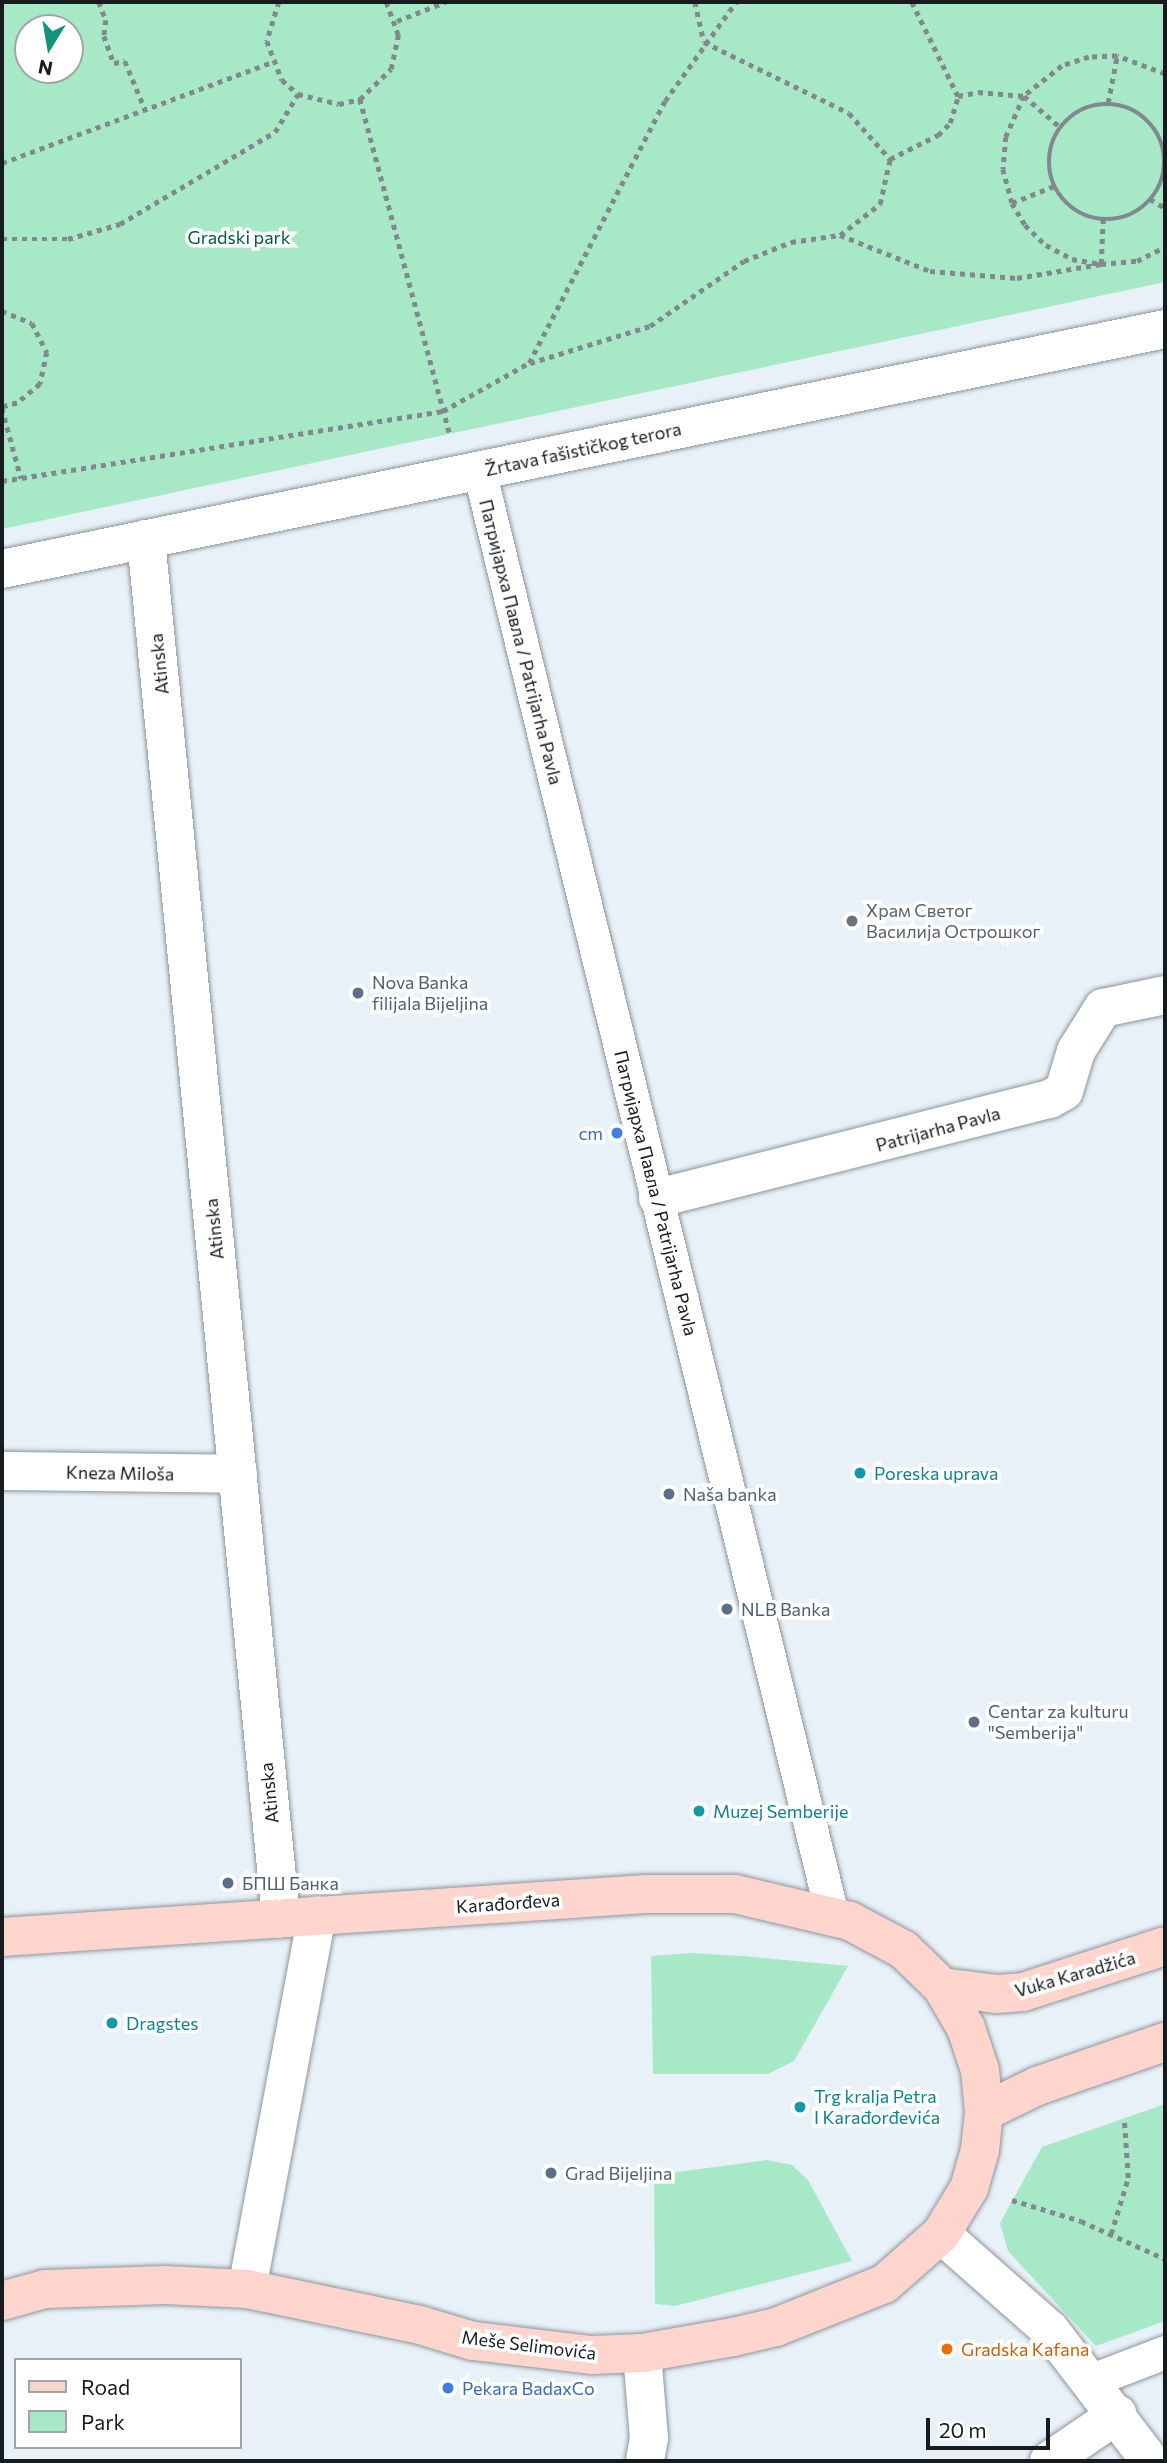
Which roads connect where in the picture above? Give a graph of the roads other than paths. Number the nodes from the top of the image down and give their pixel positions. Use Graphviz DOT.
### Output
graph roads {
  1 [pos="1165,329"];
  2 [pos="470,472"];
  3 [pos="146,539"];
  4 [pos="2,569"];
  5 [pos="1165,995"];
  6 [pos="659,1198"];
  7 [pos="2,1471"];
  8 [pos="238,1474"];
  9 [pos="832,1915"];
  10 [pos="299,1917"];
  11 [pos="2,1937"];
  12 [pos="1165,1946"];
  13 [pos="942,1987"];
  14 [pos="966,2028"];
  15 [pos="1165,2042"];
  16 [pos="984,2112"];
  17 [pos="941,2234"];
  18 [pos="247,2289"];
  19 [pos="2,2301"];
  20 [pos="1165,2352"];
  21 [pos="642,2353"];
  22 [pos="1092,2380"];
  23 [pos="1118,2414"];
  24 [pos="645,2461"];
  25 [pos="1049,2461"];
  26 [pos="1150,2461"];
  1 -- 2 [label="street, Žrtava fašističkog terora"];
  2 -- 3 [label="street, Žrtava fašističkog terora"];
  2 -- 6 [label="street, Патријарха Павла / Patrijarha Pavla"];
  3 -- 4 [label="street, Žrtava fašističkog terora"];
  3 -- 8 [label="street, Atinska"];
  5 -- 6 [label="street, Patrijarha Pavla"];
  6 -- 9 [label="street, Патријарха Павла / Patrijarha Pavla"];
  7 -- 8 [label="street, Kneza Miloša"];
  8 -- 10 [label="street, Atinska"];
  9 -- 10 [label="main road, Karađorđeva"];
  9 -- 13 [label="main road, Karađorđeva"];
  10 -- 11 [label="main road, Karađorđeva"];
  10 -- 18 [label="street, Atinska"];
  12 -- 13 [label="main road, Vuka Karadžića"];
  13 -- 14 [label="main road, Karađorđeva"];
  14 -- 16 [label="main road, Meše Selimovića"];
  15 -- 16 [label="main road"];
  16 -- 17 [label="main road, Meše Selimovića"];
  17 -- 21 [label="main road, Meše Selimovića"];
  17 -- 22 [label="street"];
  18 -- 19 [label="main road, Meše Selimovića"];
  18 -- 21 [label="main road, Meše Selimovića"];
  20 -- 22 [label="street"];
  21 -- 24 [label="street"];
  22 -- 23 [label="street"];
  23 -- 25 [label="street"];
  23 -- 26 [label="street"];
}
